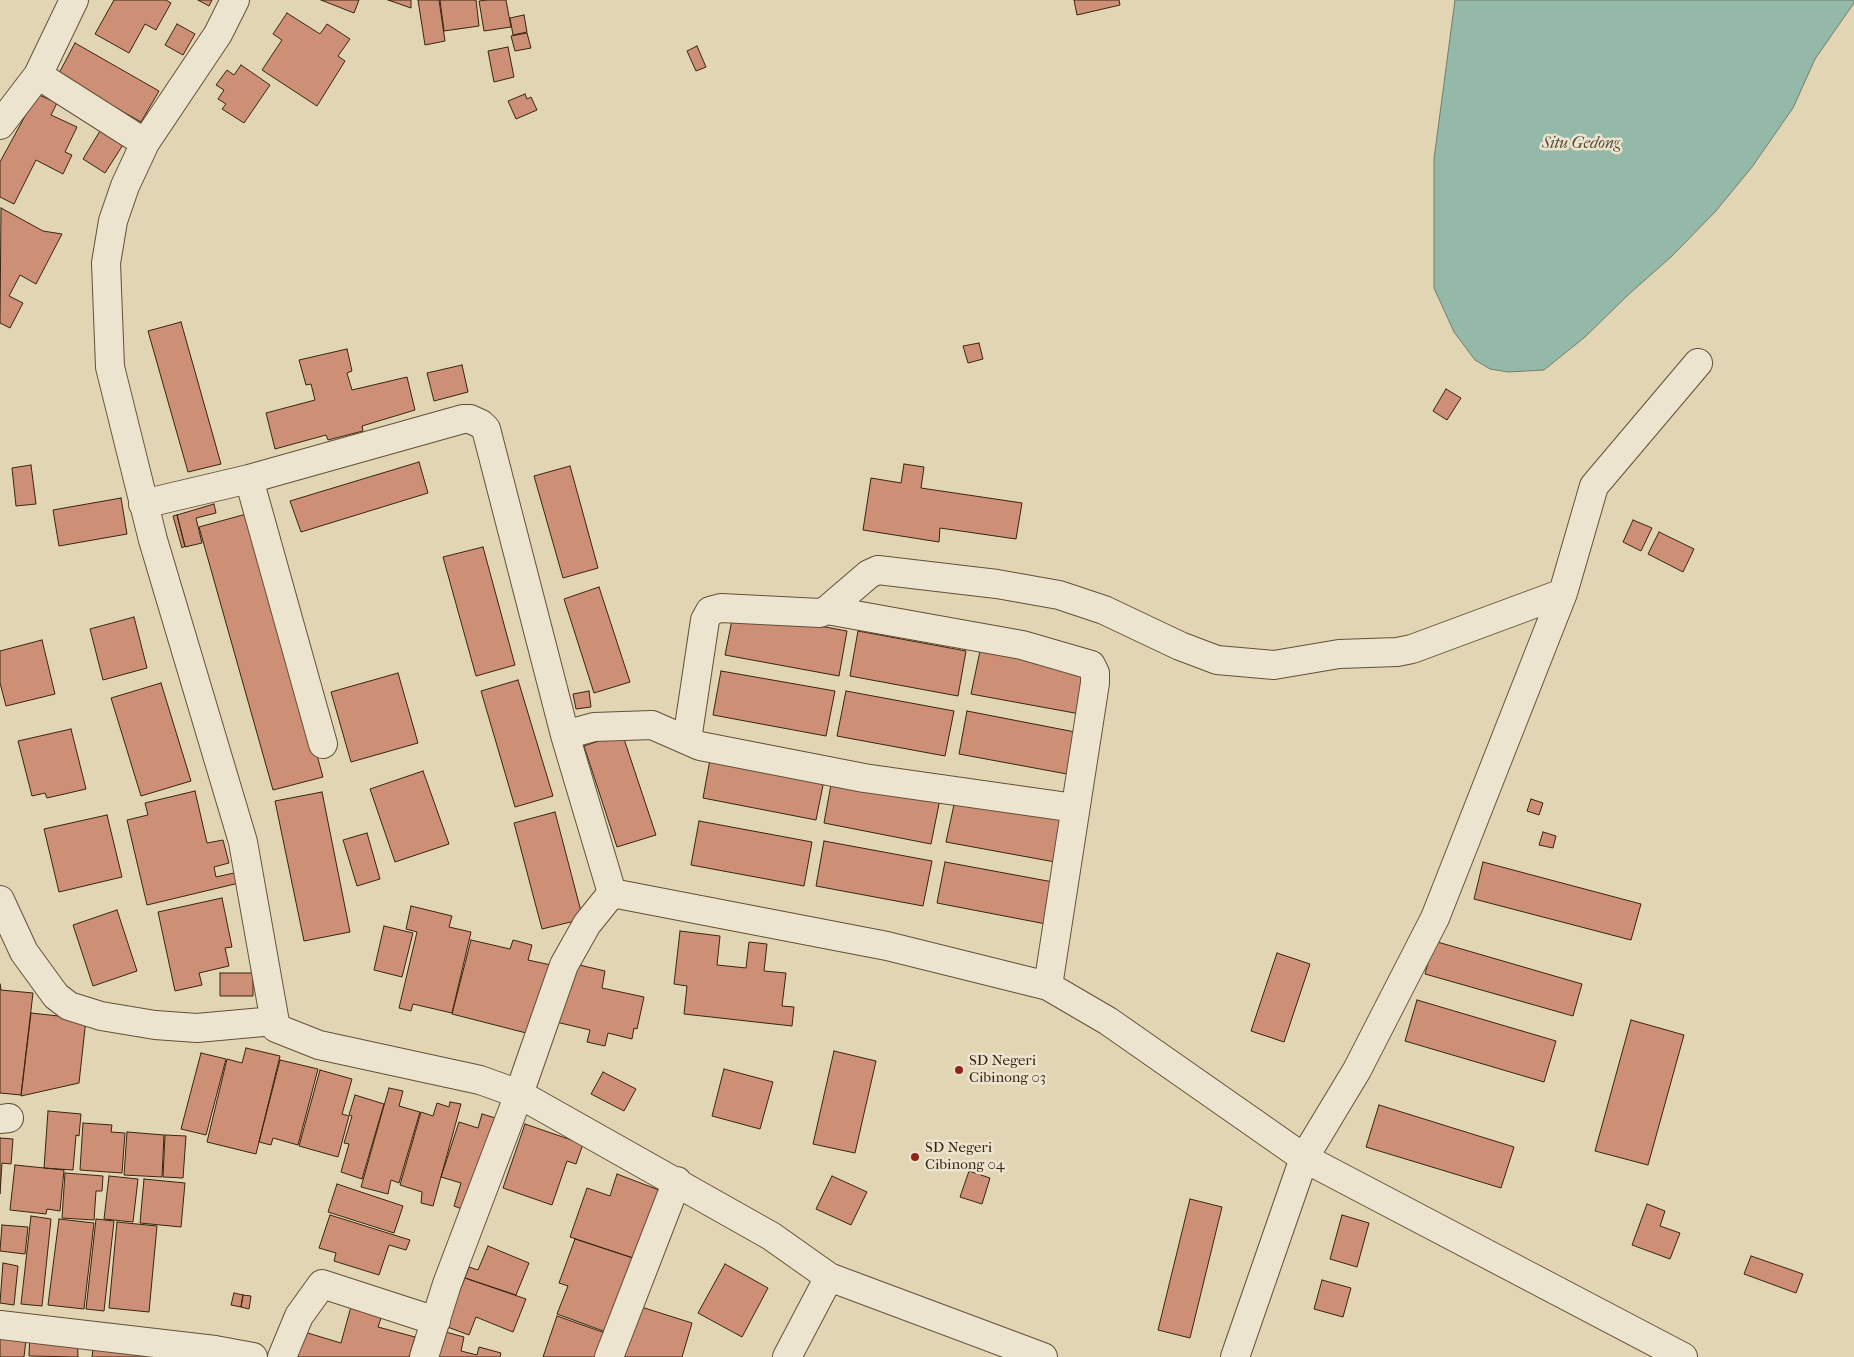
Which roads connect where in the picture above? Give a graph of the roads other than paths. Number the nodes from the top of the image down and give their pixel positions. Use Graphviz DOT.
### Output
graph roads {
  1 [pos="74,0"];
  2 [pos="235,0"];
  3 [pos="38,75"];
  4 [pos="0,125"];
  5 [pos="145,143"];
  6 [pos="1698,363"];
  7 [pos="249,479"];
  8 [pos="144,504"];
  9 [pos="1563,594"];
  10 [pos="827,610"];
  11 [pos="565,735"];
  12 [pos="687,740"];
  13 [pos="323,744"];
  14 [pos="1075,808"];
  15 [pos="612,893"];
  16 [pos="0,900"];
  17 [pos="1048,986"];
  18 [pos="274,1021"];
  19 [pos="519,1094"];
  20 [pos="1304,1158"];
  21 [pos="677,1181"];
  22 [pos="828,1277"];
  23 [pos="436,1321"];
  24 [pos="0,1325"];
  25 [pos="252,1357"];
  26 [pos="282,1357"];
  27 [pos="424,1357"];
  28 [pos="609,1357"];
  29 [pos="787,1357"];
  30 [pos="1043,1357"];
  31 [pos="1235,1357"];
  32 [pos="1683,1357"];
  1 -- 3 [label="street"];
  2 -- 5 [label="street"];
  3 -- 4 [label="street"];
  3 -- 5 [label="street"];
  5 -- 8 [label="street"];
  6 -- 9 [label="street"];
  7 -- 8 [label="street"];
  7 -- 11 [label="street"];
  7 -- 13 [label="street"];
  8 -- 18 [label="street"];
  9 -- 10 [label="street"];
  9 -- 20 [label="street"];
  10 -- 12 [label="street"];
  10 -- 14 [label="street"];
  11 -- 12 [label="street"];
  11 -- 15 [label="street"];
  12 -- 14 [label="street"];
  14 -- 17 [label="street"];
  15 -- 17 [label="street"];
  15 -- 19 [label="street"];
  16 -- 18 [label="street"];
  17 -- 20 [label="street"];
  18 -- 19 [label="street"];
  19 -- 21 [label="street"];
  19 -- 23 [label="street"];
  20 -- 31 [label="street"];
  20 -- 32 [label="street"];
  21 -- 22 [label="street"];
  21 -- 28 [label="street"];
  22 -- 29 [label="street"];
  22 -- 30 [label="street"];
  23 -- 26 [label="street"];
  23 -- 27 [label="street"];
  24 -- 25 [label="street"];
}
